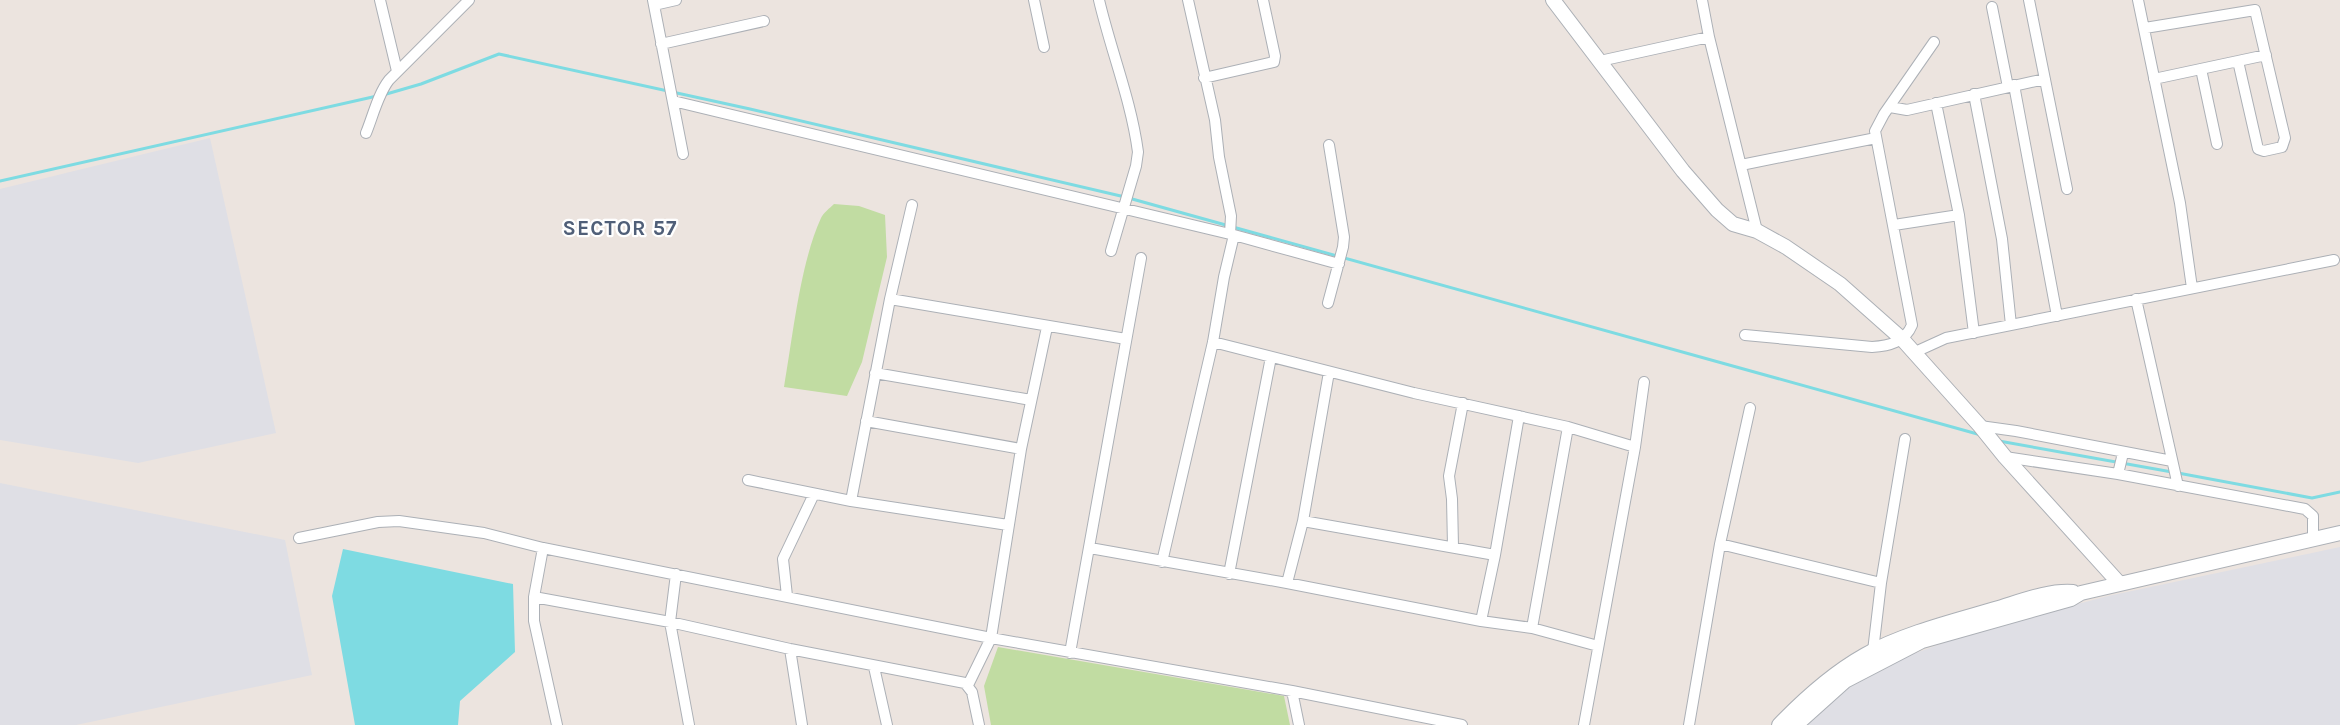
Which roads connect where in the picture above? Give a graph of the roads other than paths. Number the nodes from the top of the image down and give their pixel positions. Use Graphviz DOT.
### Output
graph roads {
  1 [pos="380,0"];
  2 [pos="469,0"];
  3 [pos="676,0"];
  4 [pos="1034,0"];
  5 [pos="1099,0"];
  6 [pos="1188,0"];
  7 [pos="1263,0"];
  8 [pos="1553,0"];
  9 [pos="1702,0"];
  10 [pos="2029,0"];
  11 [pos="2138,0"];
  12 [pos="653,2"];
  13 [pos="1992,7"];
  14 [pos="764,21"];
  15 [pos="2145,28"];
  16 [pos="1709,37"];
  17 [pos="1934,42"];
  18 [pos="661,44"];
  19 [pos="1044,47"];
  20 [pos="2266,55"];
  21 [pos="1600,61"];
  22 [pos="2238,61"];
  23 [pos="2201,69"];
  24 [pos="397,71"];
  25 [pos="1204,78"];
  26 [pos="2045,79"];
  27 [pos="2154,79"];
  28 [pos="2011,86"];
  29 [pos="672,94"];
  30 [pos="1974,94"];
  31 [pos="1936,103"];
  32 [pos="1890,107"];
  33 [pos="366,133"];
  34 [pos="1876,138"];
  35 [pos="2217,144"];
  36 [pos="1328,146"];
  37 [pos="683,154"];
  38 [pos="1741,165"];
  39 [pos="2067,189"];
  40 [pos="912,205"];
  41 [pos="1124,205"];
  42 [pos="1958,215"];
  43 [pos="1894,225"];
  44 [pos="1232,230"];
  45 [pos="1757,231"];
  46 [pos="1111,251"];
  47 [pos="1141,258"];
  48 [pos="2334,260"];
  49 [pos="1339,262"];
  50 [pos="2192,288"];
  51 [pos="890,299"];
  52 [pos="2136,299"];
  53 [pos="1328,303"];
  54 [pos="2057,316"];
  55 [pos="2011,325"];
  56 [pos="1047,327"];
  57 [pos="1974,333"];
  58 [pos="1745,335"];
  59 [pos="1126,339"];
  60 [pos="1902,339"];
  61 [pos="1213,342"];
  62 [pos="1913,353"];
  63 [pos="1271,357"];
  64 [pos="1329,372"];
  65 [pos="875,373"];
  66 [pos="1644,382"];
  67 [pos="1031,400"];
  68 [pos="1463,403"];
  69 [pos="1750,408"];
  70 [pos="1519,416"];
  71 [pos="866,421"];
  72 [pos="1568,427"];
  73 [pos="1984,430"];
  74 [pos="1905,439"];
  75 [pos="1635,447"];
  76 [pos="1020,449"];
  77 [pos="2001,453"];
  78 [pos="2122,455"];
  79 [pos="2119,472"];
  80 [pos="2175,473"];
  81 [pos="748,480"];
  82 [pos="814,494"];
  83 [pos="851,501"];
  84 [pos="1303,521"];
  85 [pos="1008,525"];
  86 [pos="2340,533"];
  87 [pos="299,538"];
  88 [pos="2313,538"];
  89 [pos="1720,544"];
  90 [pos="1453,546"];
  91 [pos="542,548"];
  92 [pos="1090,548"];
  93 [pos="1496,555"];
  94 [pos="1162,562"];
  95 [pos="676,574"];
  96 [pos="1229,574"];
  97 [pos="1288,583"];
  98 [pos="1880,583"];
  99 [pos="2119,583"];
  100 [pos="2082,593"];
  101 [pos="787,596"];
  102 [pos="534,597"];
  103 [pos="1481,621"];
  104 [pos="670,622"];
  105 [pos="1532,628"];
  106 [pos="991,638"];
  107 [pos="1598,646"];
  108 [pos="790,649"];
  109 [pos="1873,651"];
  110 [pos="1070,652"];
  111 [pos="874,666"];
  112 [pos="968,685"];
  113 [pos="1292,691"];
  114 [pos="557,725"];
  115 [pos="689,725"];
  116 [pos="802,725"];
  117 [pos="887,725"];
  118 [pos="979,725"];
  119 [pos="1299,725"];
  120 [pos="1462,725"];
  121 [pos="1584,725"];
  122 [pos="1689,725"];
  123 [pos="1779,725"];
  124 [pos="1796,725"];
  1 -- 24 [label="street"];
  2 -- 24 [label="street"];
  3 -- 12 [label="street"];
  4 -- 19 [label="street"];
  5 -- 41 [label="street"];
  6 -- 25 [label="street"];
  7 -- 25 [label="street"];
  8 -- 21 [label="street"];
  9 -- 16 [label="street"];
  10 -- 26 [label="street"];
  11 -- 15 [label="street"];
  12 -- 18 [label="street"];
  13 -- 28 [label="street"];
  14 -- 18 [label="street"];
  15 -- 20 [label="street"];
  15 -- 27 [label="street"];
  16 -- 21 [label="street"];
  16 -- 38 [label="street"];
  17 -- 32 [label="street"];
  18 -- 29 [label="street"];
  20 -- 22 [label="street"];
  20 -- 22 [label="street"];
  21 -- 45 [label="street"];
  22 -- 23 [label="street"];
  23 -- 27 [label="street"];
  23 -- 35 [label="street"];
  24 -- 33 [label="street"];
  25 -- 44 [label="street"];
  26 -- 28 [label="street"];
  26 -- 39 [label="street"];
  27 -- 50 [label="street"];
  28 -- 30 [label="street"];
  28 -- 54 [label="street"];
  29 -- 37 [label="street"];
  29 -- 41 [label="street"];
  30 -- 31 [label="street"];
  30 -- 55 [label="street"];
  31 -- 32 [label="street"];
  31 -- 42 [label="street"];
  32 -- 34 [label="street"];
  34 -- 38 [label="street"];
  34 -- 43 [label="street"];
  36 -- 49 [label="street"];
  38 -- 45 [label="street"];
  40 -- 51 [label="street"];
  41 -- 44 [label="street"];
  41 -- 46 [label="street"];
  42 -- 43 [label="street"];
  42 -- 57 [label="street"];
  43 -- 60 [label="street"];
  44 -- 49 [label="street"];
  44 -- 61 [label="street"];
  45 -- 60 [label="street"];
  47 -- 59 [label="street"];
  48 -- 50 [label="street"];
  49 -- 53 [label="street"];
  50 -- 52 [label="street"];
  51 -- 56 [label="street"];
  51 -- 65 [label="street"];
  52 -- 54 [label="street"];
  52 -- 80 [label="street"];
  54 -- 55 [label="street"];
  55 -- 57 [label="street"];
  56 -- 59 [label="street"];
  56 -- 67 [label="street"];
  57 -- 62 [label="street"];
  58 -- 60 [label="street"];
  59 -- 92 [label="street"];
  60 -- 62 [label="street"];
  61 -- 63 [label="street"];
  61 -- 94 [label="street"];
  62 -- 73 [label="street"];
  63 -- 64 [label="street"];
  63 -- 96 [label="street"];
  64 -- 68 [label="street"];
  64 -- 84 [label="street"];
  65 -- 67 [label="street"];
  65 -- 71 [label="street"];
  66 -- 75 [label="street"];
  67 -- 76 [label="street"];
  68 -- 70 [label="street"];
  68 -- 90 [label="street"];
  69 -- 89 [label="street"];
  70 -- 72 [label="street"];
  70 -- 93 [label="street"];
  71 -- 76 [label="street"];
  71 -- 83 [label="street"];
  72 -- 75 [label="street"];
  72 -- 105 [label="street"];
  73 -- 77 [label="street"];
  73 -- 78 [label="street"];
  74 -- 98 [label="street"];
  75 -- 107 [label="street"];
  76 -- 85 [label="street"];
  77 -- 79 [label="street"];
  77 -- 99 [label="street"];
  78 -- 79 [label="street"];
  78 -- 80 [label="street"];
  79 -- 80 [label="street"];
  80 -- 88 [label="street"];
  81 -- 82 [label="street"];
  82 -- 83 [label="street"];
  82 -- 101 [label="street"];
  83 -- 85 [label="street"];
  84 -- 90 [label="street"];
  84 -- 97 [label="street"];
  85 -- 106 [label="street"];
  86 -- 88 [label="street"];
  87 -- 91 [label="street"];
  88 -- 99 [label="street"];
  89 -- 98 [label="street"];
  89 -- 122 [label="street"];
  90 -- 93 [label="street"];
  91 -- 95 [label="street"];
  91 -- 102 [label="street"];
  92 -- 94 [label="street"];
  92 -- 110 [label="street"];
  93 -- 103 [label="street"];
  94 -- 96 [label="street"];
  95 -- 101 [label="street"];
  95 -- 104 [label="street"];
  96 -- 97 [label="street"];
  97 -- 103 [label="street"];
  98 -- 109 [label="street"];
  99 -- 100 [label="street"];
  100 -- 109 [label="street"];
  100 -- 124 [label="street"];
  101 -- 106 [label="street"];
  102 -- 104 [label="street"];
  102 -- 114 [label="street"];
  103 -- 105 [label="street"];
  104 -- 108 [label="street"];
  104 -- 115 [label="street"];
  105 -- 107 [label="street"];
  106 -- 110 [label="street"];
  106 -- 112 [label="street"];
  107 -- 121 [label="street"];
  108 -- 111 [label="street"];
  108 -- 116 [label="street"];
  109 -- 123 [label="street"];
  110 -- 113 [label="street"];
  111 -- 112 [label="street"];
  111 -- 117 [label="street"];
  112 -- 118 [label="street"];
  113 -- 119 [label="street"];
  113 -- 120 [label="street"];
}
